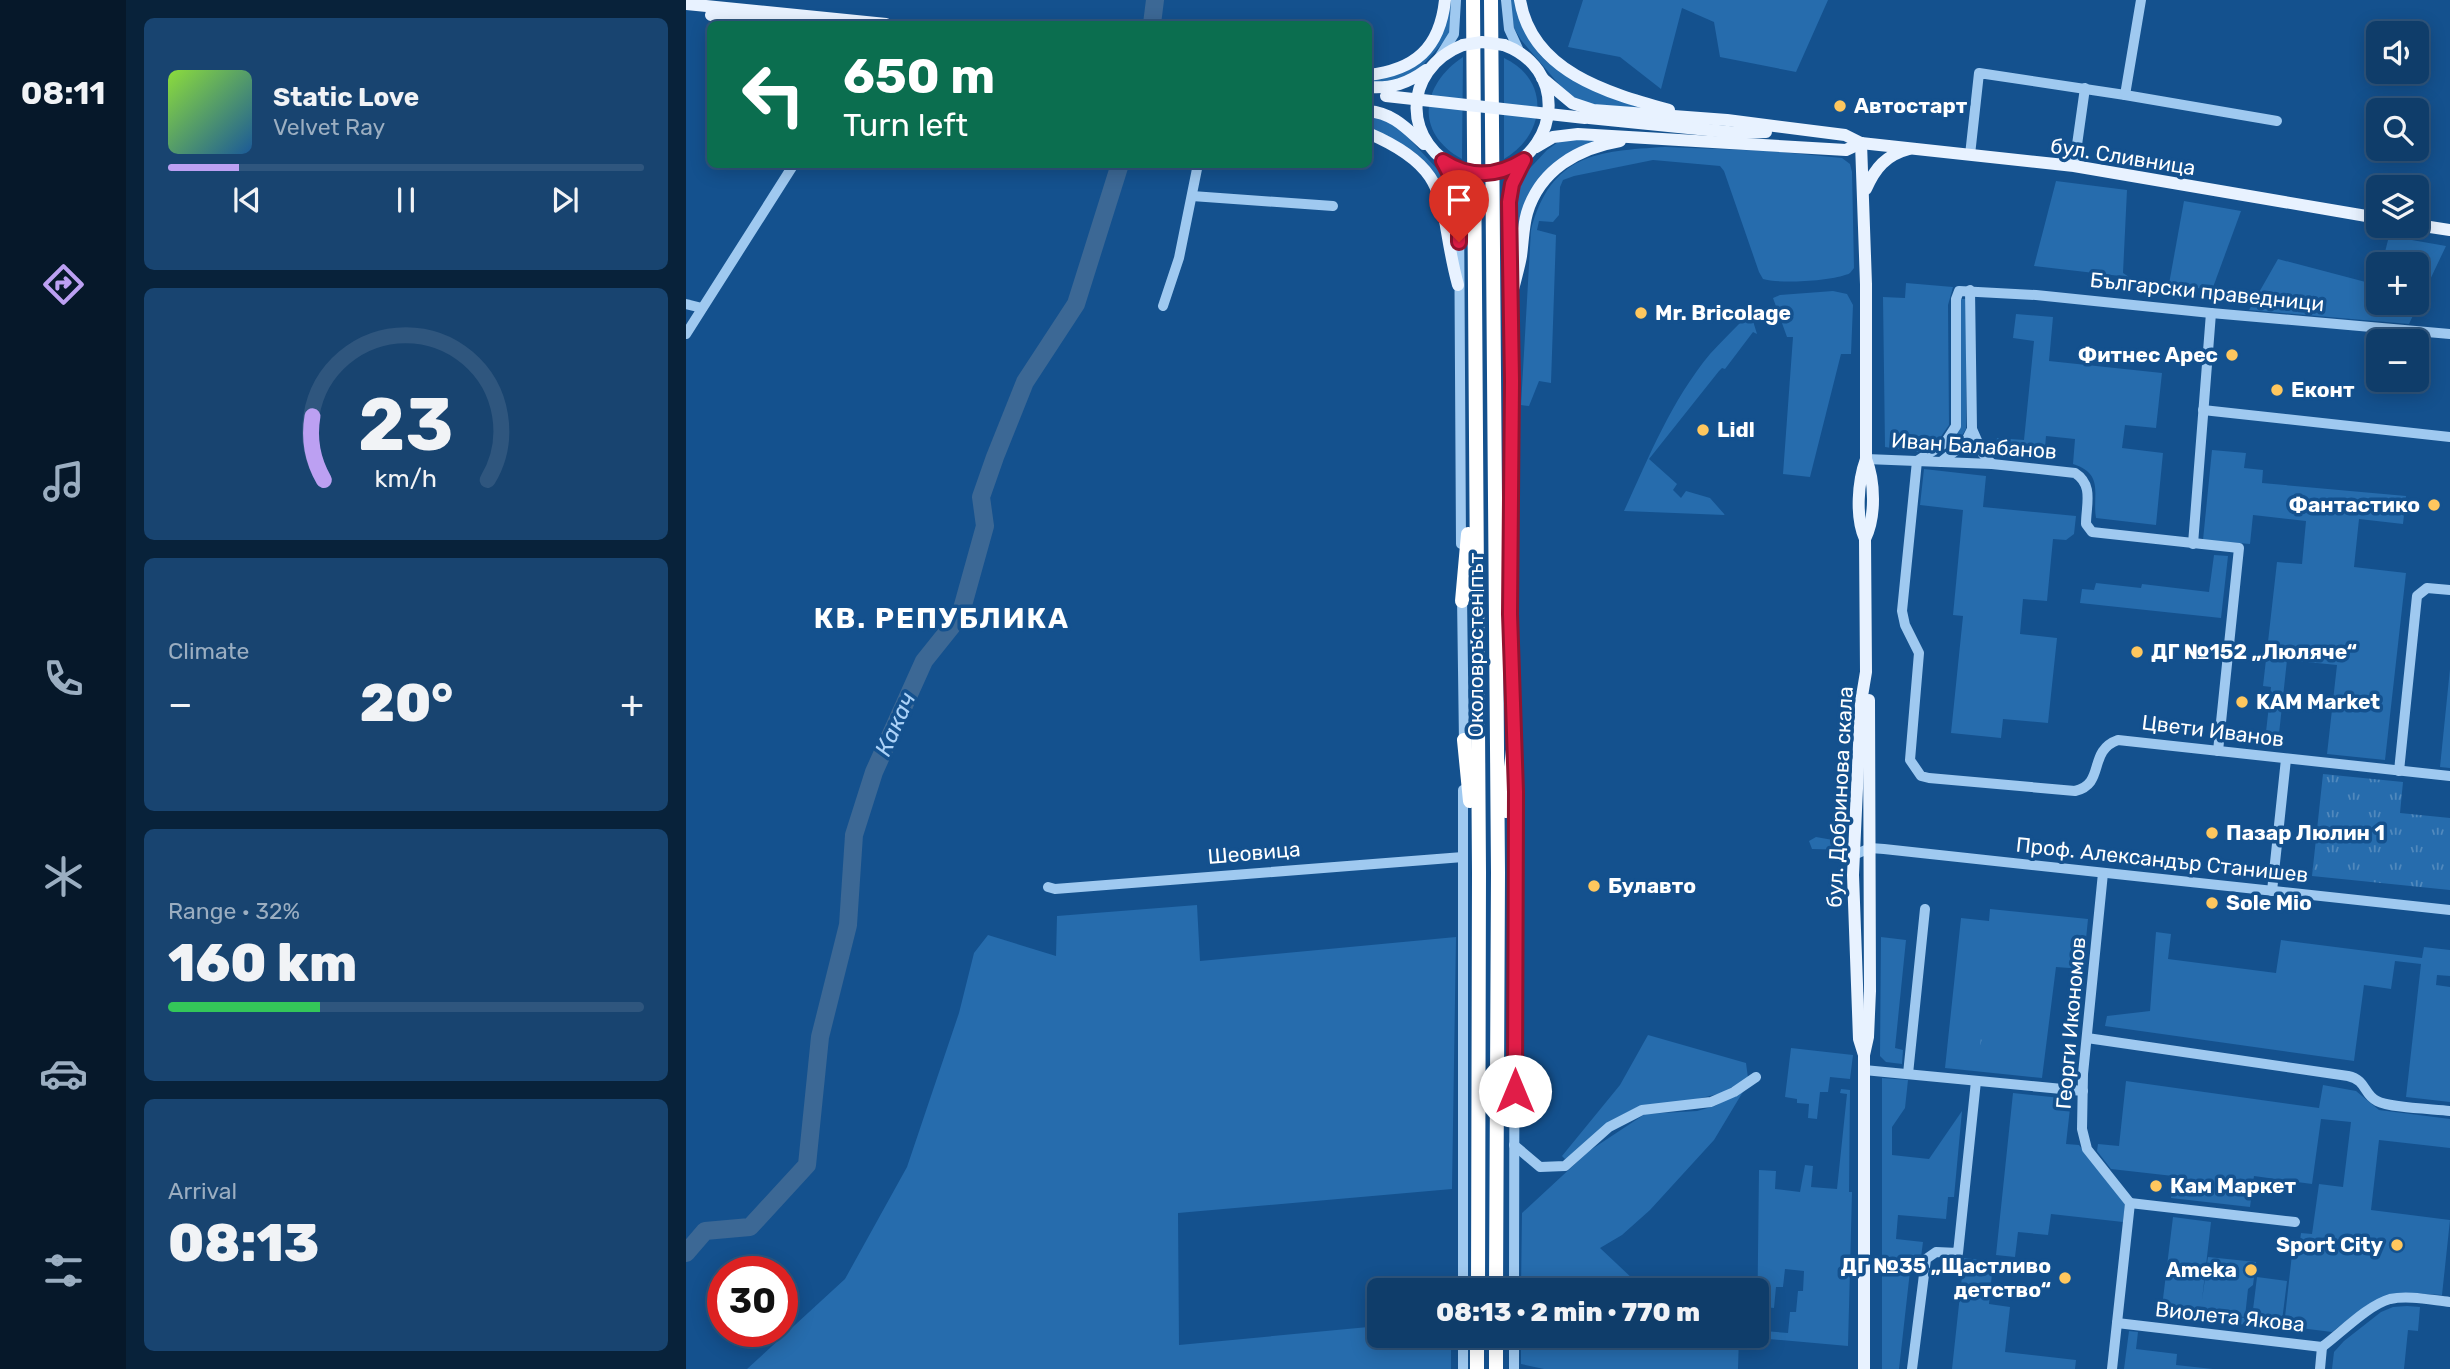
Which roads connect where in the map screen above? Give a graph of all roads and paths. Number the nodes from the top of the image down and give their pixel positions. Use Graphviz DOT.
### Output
graph roads {
  1 [pos="1445,0"];
  2 [pos="1456,0"];
  3 [pos="1473,0"];
  4 [pos="1491,0"];
  5 [pos="1506,0"];
  6 [pos="1520,0"];
  7 [pos="2141,0"];
  8 [pos="686,4"];
  9 [pos="686,12"];
  10 [pos="769,21"];
  11 [pos="856,21"];
  12 [pos="1520,53"];
  13 [pos="1435,62"];
  14 [pos="1372,74"];
  15 [pos="1542,78"];
  16 [pos="1372,87"];
  17 [pos="2085,88"];
  18 [pos="1372,94"];
  19 [pos="2125,95"];
  20 [pos="1372,112"];
  21 [pos="1696,117"];
  22 [pos="2277,121"];
  23 [pos="1798,130"];
  24 [pos="1738,133"];
  25 [pos="1372,134"];
  26 [pos="1640,138"];
  27 [pos="1861,143"];
  28 [pos="1783,145"];
  29 [pos="1536,146"];
  30 [pos="1915,148"];
  31 [pos="1970,155"];
  32 [pos="1438,157"];
  33 [pos="1524,160"];
  34 [pos="2074,166"];
  35 [pos="791,168"];
  36 [pos="1197,168"];
  37 [pos="1864,193"];
  38 [pos="1192,197"];
  39 [pos="1334,206"];
  40 [pos="2366,216"];
  41 [pos="2429,227"];
  42 [pos="2450,230"];
  43 [pos="1458,285"];
  44 [pos="1965,291"];
  45 [pos="1511,293"];
  46 [pos="686,304"];
  47 [pos="1163,306"];
  48 [pos="702,308"];
  49 [pos="2211,313"];
  50 [pos="686,334"];
  51 [pos="2450,334"];
  52 [pos="2203,410"];
  53 [pos="1972,429"];
  54 [pos="2450,437"];
  55 [pos="1866,459"];
  56 [pos="1917,461"];
  57 [pos="1941,462"];
  58 [pos="1476,463"];
  59 [pos="1992,464"];
  60 [pos="1496,488"];
  61 [pos="2193,544"];
  62 [pos="2450,590"];
  63 [pos="1462,601"];
  64 [pos="1510,614"];
  65 [pos="1866,672"];
  66 [pos="1464,740"];
  67 [pos="1514,741"];
  68 [pos="2218,751"];
  69 [pos="2286,759"];
  70 [pos="2399,771"];
  71 [pos="2450,776"];
  72 [pos="1854,834"];
  73 [pos="1870,848"];
  74 [pos="1854,855"];
  75 [pos="1463,857"];
  76 [pos="1479,872"];
  77 [pos="1498,872"];
  78 [pos="2103,873"];
  79 [pos="1048,887"];
  80 [pos="2272,891"];
  81 [pos="1925,909"];
  82 [pos="2450,910"];
  83 [pos="2087,1038"];
  84 [pos="1864,1055"];
  85 [pos="1864,1070"];
  86 [pos="1908,1074"];
  87 [pos="1756,1077"];
  88 [pos="1976,1081"];
  89 [pos="2083,1091"];
  90 [pos="2450,1111"];
  91 [pos="1514,1145"];
  92 [pos="2130,1203"];
  93 [pos="2295,1222"];
  94 [pos="1463,1278"];
  95 [pos="1478,1278"];
  96 [pos="1496,1278"];
  97 [pos="1514,1278"];
  98 [pos="2450,1296"];
  99 [pos="2450,1302"];
  100 [pos="2117,1323"];
  101 [pos="2322,1347"];
  102 [pos="1463,1348"];
  103 [pos="1478,1348"];
  104 [pos="1496,1348"];
  105 [pos="1514,1348"];
  106 [pos="1463,1369"];
  107 [pos="1477,1369"];
  108 [pos="1496,1369"];
  109 [pos="1514,1369"];
  110 [pos="1864,1369"];
  111 [pos="1912,1369"];
  112 [pos="2112,1369"];
  113 [pos="2320,1369"];
  1 -- 14 [label="main road"];
  2 -- 13 [label="street"];
  3 -- 58 [label="highway, Околовръстен път"];
  4 -- 60 [label="highway, Околовръстен път"];
  5 -- 12 [label="street"];
  6 -- 21 [label="main road"];
  7 -- 19 [label="street"];
  8 -- 11 [label="main road"];
  9 -- 10 [label="main road"];
  12 -- 13 [label="main road, bridge"];
  12 -- 15 [label="main road"];
  13 -- 16 [label="main road"];
  13 -- 32 [label="main road"];
  15 -- 21 [label="main road, бул. Сливница"];
  15 -- 29 [label="main road"];
  17 -- 19 [label="street"];
  17 -- 31 [label="street"];
  17 -- 34 [label="street"];
  18 -- 24 [label="main road, бул. Сливница, bridge"];
  19 -- 22 [label="street"];
  20 -- 32 [label="main road"];
  21 -- 23 [label="main road, бул. Сливница"];
  23 -- 24 [label="main road, бул. Сливница"];
  23 -- 27 [label="main road, бул. Сливница"];
  24 -- 28 [label="main road, бул. Сливница"];
  25 -- 43 [label="main road"];
  26 -- 28 [label="main road, бул. Сливница"];
  26 -- 29 [label="main road, бул. Сливница"];
  26 -- 45 [label="main road"];
  27 -- 28 [label="main road, бул. Сливница"];
  27 -- 30 [label="main road, бул. Сливница"];
  27 -- 37 [label="main road, бул. Добринова скала"];
  29 -- 33 [label="main road"];
  30 -- 31 [label="main road, бул. Сливница"];
  30 -- 37 [label="main road"];
  31 -- 34 [label="main road, бул. Сливница"];
  32 -- 33 [label="main road, bridge"];
  32 -- 43 [label="street, Околовръстен път"];
  33 -- 45 [label="street, Околовръстен път"];
  34 -- 40 [label="main road, бул. Сливница"];
  35 -- 48 [label="street"];
  36 -- 38 [label="street"];
  37 -- 55 [label="main road, бул. Добринова скала"];
  38 -- 39 [label="street"];
  38 -- 47 [label="street"];
  41 -- 42 [label="main road"];
  43 -- 63 [label="street, Околовръстен път"];
  44 -- 49 [label="street, Български праведници"];
  44 -- 53 [label="street"];
  44 -- 56 [label="street"];
  45 -- 64 [label="street, Околовръстен път"];
  46 -- 48 [label="street"];
  48 -- 50 [label="street"];
  49 -- 51 [label="street, Български праведници"];
  49 -- 52 [label="street"];
  52 -- 54 [label="street"];
  52 -- 61 [label="street"];
  53 -- 57 [label="street"];
  53 -- 59 [label="street"];
  55 -- 56 [label="street, Иван Балабанов"];
  55 -- 65 [label="main road, бул. Добринова скала"];
  56 -- 57 [label="street, Иван Балабанов"];
  56 -- 68 [label="street, Цвети Иванов"];
  57 -- 59 [label="street, Иван Балабанов"];
  58 -- 63 [label="highway"];
  58 -- 76 [label="highway, Околовръстен път"];
  59 -- 61 [label="street, Иван Балабанов"];
  60 -- 64 [label="highway"];
  60 -- 77 [label="highway, Околовръстен път"];
  61 -- 68 [label="street, Иван Балабанов"];
  62 -- 70 [label="street"];
  63 -- 66 [label="street, Околовръстен път"];
  64 -- 67 [label="street, Околовръстен път"];
  65 -- 72 [label="main road, бул. Добринова скала"];
  65 -- 73 [label="main road, бул. Добринова скала"];
  66 -- 75 [label="street, Околовръстен път"];
  66 -- 76 [label="highway"];
  67 -- 77 [label="highway"];
  67 -- 91 [label="street, Околовръстен път"];
  68 -- 69 [label="street, Цвети Иванов"];
  69 -- 70 [label="street, Цвети Иванов"];
  69 -- 80 [label="street"];
  70 -- 71 [label="street, Цвети Иванов"];
  72 -- 73 [label="street"];
  72 -- 74 [label="main road, бул. Добринова скала"];
  73 -- 74 [label="street"];
  73 -- 78 [label="street, Проф. Александър Станишев"];
  73 -- 84 [label="main road, бул. Добринова скала"];
  74 -- 84 [label="main road, бул. Добринова скала"];
  75 -- 79 [label="street, Шеовица"];
  75 -- 94 [label="street, Околовръстен път"];
  76 -- 95 [label="highway, Околовръстен път"];
  77 -- 96 [label="highway, Околовръстен път"];
  78 -- 80 [label="street, Проф. Александър Станишев"];
  78 -- 83 [label="street, Георги Икономов"];
  80 -- 82 [label="street, Проф. Александър Станишев"];
  81 -- 86 [label="street"];
  83 -- 89 [label="street, Георги Икономов"];
  83 -- 90 [label="street"];
  84 -- 85 [label="main road, бул. Добринова скала"];
  85 -- 86 [label="street"];
  85 -- 110 [label="main road, бул. Добринова скала"];
  86 -- 88 [label="street"];
  87 -- 91 [label="street"];
  88 -- 89 [label="street"];
  88 -- 111 [label="street"];
  89 -- 92 [label="street, Георги Икономов"];
  91 -- 97 [label="street, Околовръстен път"];
  92 -- 93 [label="street"];
  92 -- 100 [label="street"];
  98 -- 99 [label="street"];
  99 -- 101 [label="street, Виолета Якова"];
  100 -- 101 [label="street, Виолета Якова"];
  100 -- 112 [label="street"];
  101 -- 113 [label="street"];
  102 -- 106 [label="street"];
  103 -- 107 [label="highway"];
  104 -- 108 [label="highway"];
  105 -- 109 [label="street"];
}
